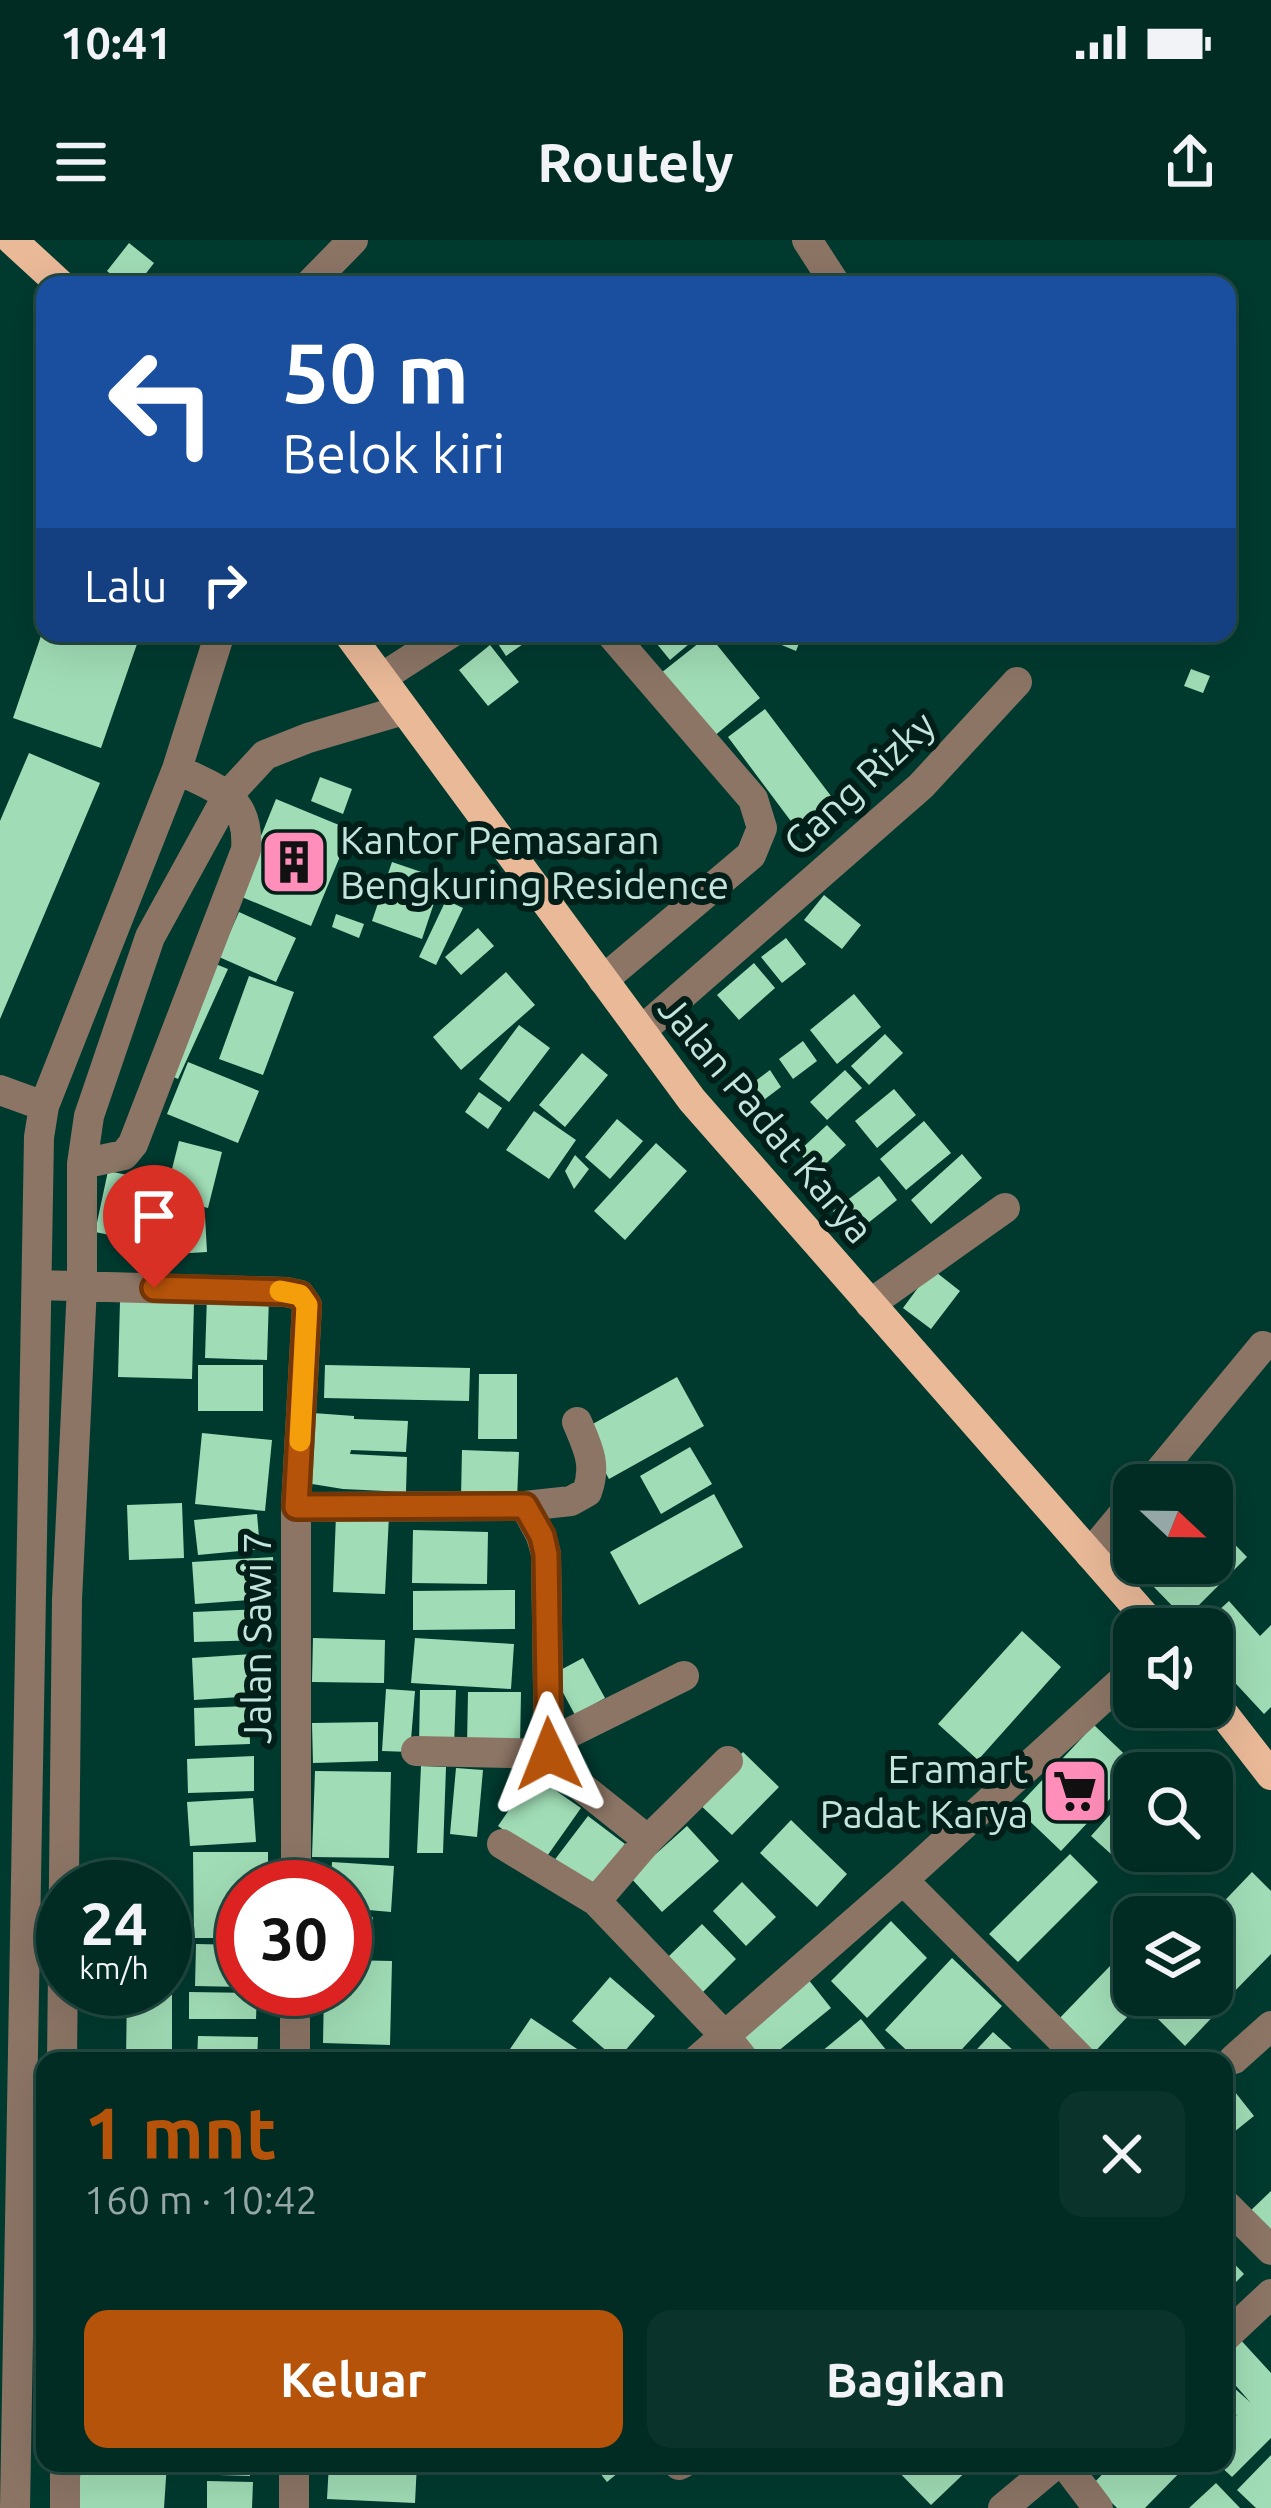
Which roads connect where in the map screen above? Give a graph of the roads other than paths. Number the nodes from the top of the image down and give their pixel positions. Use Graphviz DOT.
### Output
graph roads {
  1 [pos="12,240"];
  2 [pos="352,240"];
  3 [pos="807,240"];
  4 [pos="51,276"];
  5 [pos="318,276"];
  6 [pos="830,276"];
  7 [pos="217,642"];
  8 [pos="355,642"];
  9 [pos="437,642"];
  10 [pos="618,642"];
  11 [pos="381,678"];
  12 [pos="1017,682"];
  13 [pos="403,710"];
  14 [pos="177,769"];
  15 [pos="228,795"];
  16 [pos="603,980"];
  17 [pos="641,1031"];
  18 [pos="0,1090"];
  19 [pos="44,1106"];
  20 [pos="82,1164"];
  21 [pos="1005,1208"];
  22 [pos="37,1285"];
  23 [pos="82,1286"];
  24 [pos="870,1304"];
  25 [pos="1263,1346"];
  26 [pos="577,1422"];
  27 [pos="1165,1464"];
  28 [pos="525,1506"];
  29 [pos="296,1507"];
  30 [pos="1113,1527"];
  31 [pos="1090,1554"];
  32 [pos="1138,1608"];
  33 [pos="684,1676"];
  34 [pos="1113,1689"];
  35 [pos="1233,1723"];
  36 [pos="548,1749"];
  37 [pos="416,1751"];
  38 [pos="728,1761"];
  39 [pos="1268,1764"];
  40 [pos="648,1840"];
  41 [pos="502,1844"];
  42 [pos="296,1860"];
  43 [pos="903,1880"];
  44 [pos="596,1900"];
  45 [pos="296,2016"];
  46 [pos="1271,2026"];
  47 [pos="735,2049"];
  48 [pos="62,2052"];
  49 [pos="296,2052"];
  50 [pos="1074,2052"];
  51 [pos="1234,2059"];
  52 [pos="1233,2212"];
  53 [pos="1271,2250"];
  54 [pos="1267,2306"];
  55 [pos="1233,2331"];
  56 [pos="64,2472"];
  57 [pos="294,2472"];
  58 [pos="1060,2472"];
  59 [pos="1074,2472"];
  60 [pos="10,2501"];
  61 [pos="65,2508"];
  62 [pos="294,2508"];
  63 [pos="1003,2508"];
  64 [pos="1098,2508"];
  1 -- 4 [label="main road"];
  2 -- 5 [label="street"];
  3 -- 6 [label="street"];
  7 -- 14 [label="street"];
  8 -- 11 [label="main road, Jalan Padat Karya"];
  9 -- 11 [label="street"];
  10 -- 16 [label="street"];
  11 -- 13 [label="main road, Jalan Padat Karya"];
  12 -- 17 [label="street, Gang Rizky"];
  13 -- 15 [label="street"];
  13 -- 16 [label="main road, Jalan Padat Karya"];
  14 -- 15 [label="street"];
  14 -- 19 [label="street"];
  15 -- 20 [label="street"];
  15 -- 20 [label="street"];
  16 -- 17 [label="main road, Jalan Padat Karya"];
  17 -- 24 [label="main road, Jalan Padat Karya"];
  18 -- 19 [label="street"];
  19 -- 22 [label="street"];
  20 -- 23 [label="street"];
  21 -- 24 [label="street"];
  22 -- 23 [label="street, Jalan Sawi 7"];
  22 -- 60 [label="street"];
  23 -- 29 [label="street, Jalan Sawi 7"];
  23 -- 48 [label="street"];
  24 -- 31 [label="main road, Jalan Padat Karya"];
  25 -- 27 [label="street"];
  26 -- 28 [label="street"];
  28 -- 29 [label="street"];
  28 -- 36 [label="street"];
  29 -- 42 [label="street, Jalan Sawi 7"];
  30 -- 31 [label="street"];
  31 -- 32 [label="main road, Jalan Padat Karya"];
  33 -- 36 [label="street"];
  34 -- 43 [label="street"];
  35 -- 39 [label="main road"];
  36 -- 37 [label="street"];
  36 -- 40 [label="street"];
  38 -- 40 [label="street"];
  40 -- 44 [label="street"];
  41 -- 44 [label="street"];
  43 -- 47 [label="street"];
  43 -- 50 [label="street"];
  44 -- 47 [label="street"];
  45 -- 49 [label="street"];
  46 -- 51 [label="street"];
  52 -- 53 [label="street"];
  54 -- 55 [label="street"];
  56 -- 61 [label="street"];
  57 -- 62 [label="street"];
  58 -- 63 [label="street"];
  59 -- 64 [label="street"];
}
